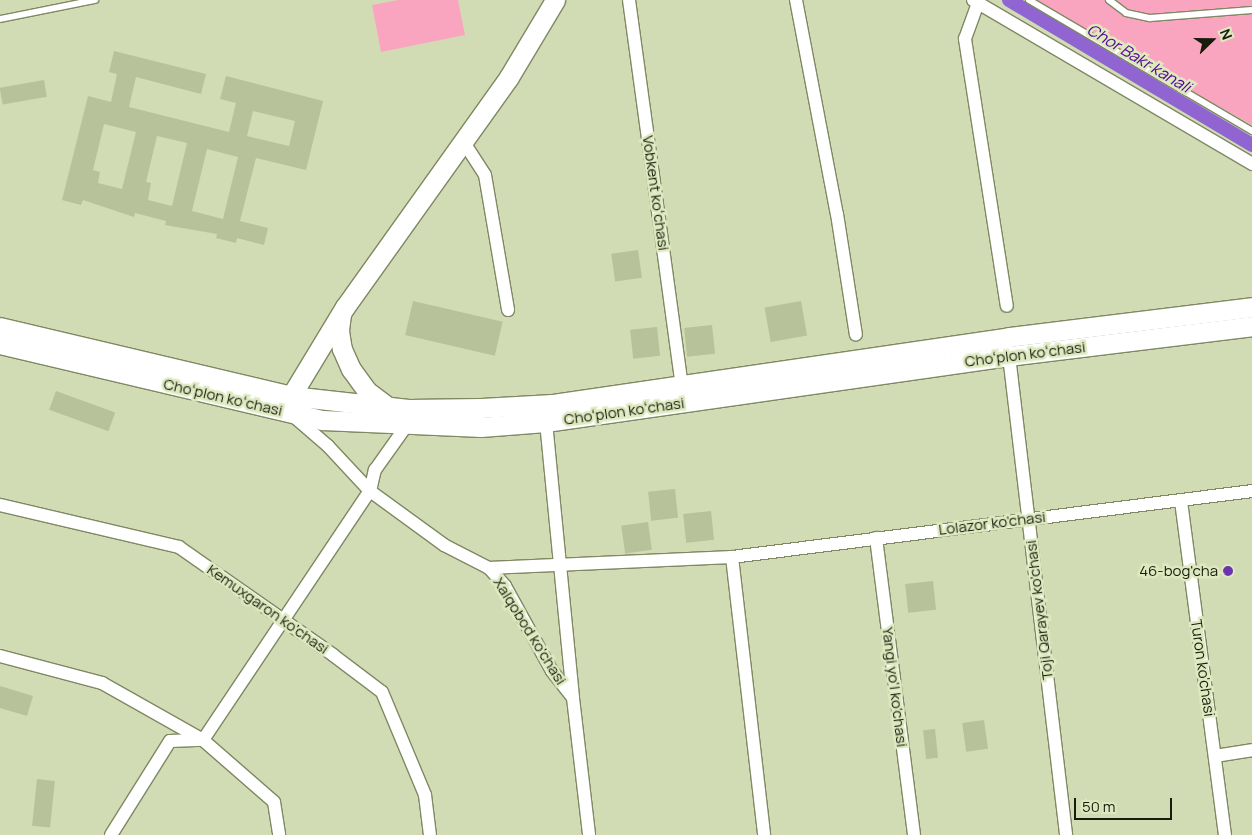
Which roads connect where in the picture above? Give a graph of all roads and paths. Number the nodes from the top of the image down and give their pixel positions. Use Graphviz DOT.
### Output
graph roads {
  1 [pos="95,0"];
  2 [pos="555,0"];
  3 [pos="629,0"];
  4 [pos="796,0"];
  5 [pos="1029,0"];
  6 [pos="1109,0"];
  7 [pos="975,1"];
  8 [pos="1252,10"];
  9 [pos="0,19"];
  10 [pos="1252,131"];
  11 [pos="463,141"];
  12 [pos="1252,164"];
  13 [pos="1007,306"];
  14 [pos="1252,307"];
  15 [pos="508,310"];
  16 [pos="341,314"];
  17 [pos="1252,326"];
  18 [pos="0,327"];
  19 [pos="856,335"];
  20 [pos="0,344"];
  21 [pos="1009,356"];
  22 [pos="682,385"];
  23 [pos="291,405"];
  24 [pos="388,407"];
  25 [pos="546,422"];
  26 [pos="407,426"];
  27 [pos="370,491"];
  28 [pos="1252,491"];
  29 [pos="1181,501"];
  30 [pos="0,505"];
  31 [pos="1028,518"];
  32 [pos="876,538"];
  33 [pos="732,557"];
  34 [pos="562,565"];
  35 [pos="489,568"];
  36 [pos="282,619"];
  37 [pos="0,656"];
  38 [pos="573,698"];
  39 [pos="203,740"];
  40 [pos="1252,750"];
  41 [pos="1215,756"];
  42 [pos="111,835"];
  43 [pos="279,835"];
  44 [pos="430,835"];
  45 [pos="589,835"];
  46 [pos="764,835"];
  47 [pos="914,835"];
  48 [pos="1066,835"];
  49 [pos="1225,835"];
  1 -- 9 [label="lane"];
  2 -- 11 [label="main road"];
  3 -- 22 [label="street, Vobkent koʻchasi"];
  4 -- 19 [label="street"];
  5 -- 10 [label="lane"];
  6 -- 8 [label="lane"];
  7 -- 12 [label="street"];
  7 -- 13 [label="street"];
  11 -- 15 [label="street"];
  11 -- 16 [label="main road"];
  14 -- 22 [label="main road, Choʻplon koʻchasi"];
  16 -- 23 [label="main road"];
  16 -- 24 [label="main road"];
  17 -- 21 [label="main road, Choʻplon koʻchasi"];
  18 -- 23 [label="main road, Choʻplon koʻchasi"];
  20 -- 23 [label="main road, Choʻplon koʻchasi"];
  21 -- 25 [label="main road, Choʻplon koʻchasi"];
  21 -- 31 [label="street, Toji Qarayev ko'chasi"];
  22 -- 24 [label="main road, Choʻplon koʻchasi"];
  23 -- 24 [label="main road, Choʻplon koʻchasi"];
  23 -- 26 [label="main road, Choʻplon koʻchasi"];
  23 -- 27 [label="street, Xalqobod ko'chasi"];
  25 -- 26 [label="main road, Choʻplon koʻchasi"];
  25 -- 34 [label="street"];
  26 -- 27 [label="street"];
  27 -- 35 [label="street, Xalqobod ko'chasi"];
  27 -- 36 [label="street"];
  28 -- 29 [label="street, Lolazor ko'chasi"];
  29 -- 31 [label="street, Lolazor ko'chasi"];
  29 -- 41 [label="street, Turon ko'chasi"];
  30 -- 36 [label="street, Kemuxgaron ko'chasi"];
  31 -- 32 [label="street, Lolazor ko'chasi"];
  31 -- 48 [label="street, Toji Qarayev ko'chasi"];
  32 -- 33 [label="street, Lolazor ko'chasi"];
  32 -- 47 [label="street, Yangi yo'l ko'chasi"];
  33 -- 34 [label="street, Lolazor ko'chasi"];
  33 -- 46 [label="street"];
  34 -- 35 [label="street, Lolazor ko'chasi"];
  34 -- 38 [label="street"];
  35 -- 38 [label="street, Xalqobod ko'chasi"];
  36 -- 39 [label="street"];
  36 -- 44 [label="street, Kemuxgaron ko'chasi"];
  37 -- 39 [label="street"];
  38 -- 45 [label="street, Xalqobod ko'chasi"];
  39 -- 42 [label="street"];
  39 -- 43 [label="street"];
  40 -- 41 [label="street"];
  41 -- 49 [label="street, Turon ko'chasi"];
}
